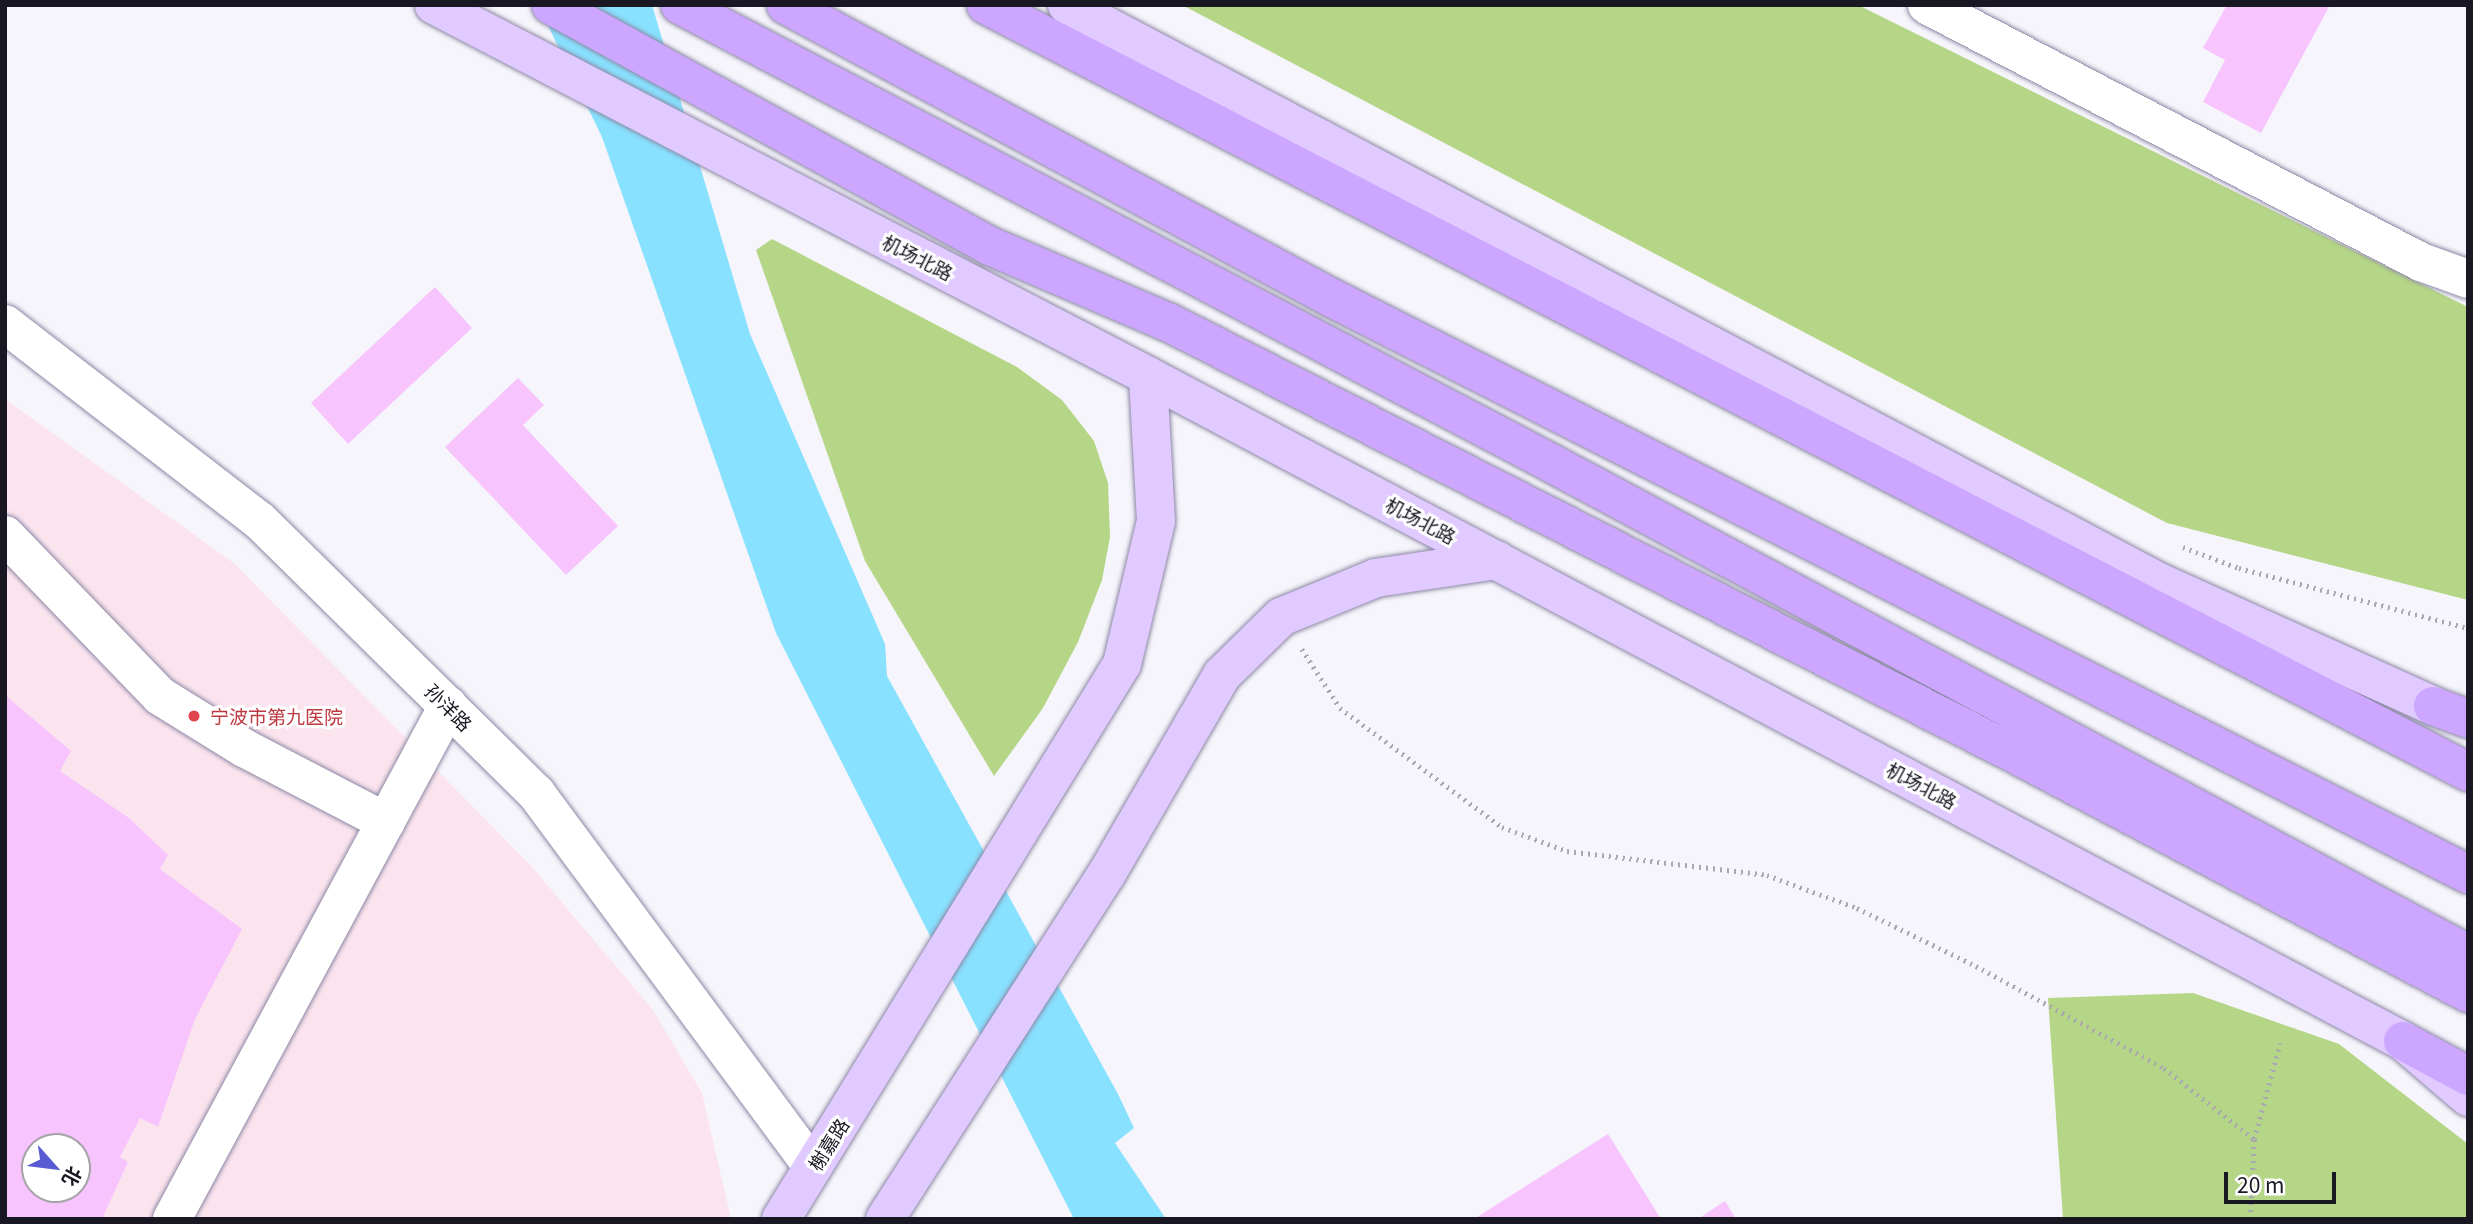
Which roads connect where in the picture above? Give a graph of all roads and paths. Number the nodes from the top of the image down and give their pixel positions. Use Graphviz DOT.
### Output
graph roads {
  1 [pos="434,5"];
  2 [pos="551,5"];
  3 [pos="680,5"];
  4 [pos="786,5"];
  5 [pos="986,5"];
  6 [pos="1067,5"];
  7 [pos="1927,5"];
  8 [pos="2468,279"];
  9 [pos="5,324"];
  10 [pos="1148,376"];
  11 [pos="5,535"];
  12 [pos="2175,544"];
  13 [pos="1497,560"];
  14 [pos="1281,617"];
  15 [pos="2468,628"];
  16 [pos="448,706"];
  17 [pos="2456,713"];
  18 [pos="2468,772"];
  19 [pos="386,822"];
  20 [pos="2468,874"];
  21 [pos="2468,954"];
  22 [pos="2468,993"];
  23 [pos="2403,1041"];
  24 [pos="2280,1043"];
  25 [pos="2468,1076"];
  26 [pos="2468,1097"];
  27 [pos="2254,1139"];
  28 [pos="813,1167"];
  29 [pos="172,1219"];
  30 [pos="781,1219"];
  31 [pos="885,1219"];
  32 [pos="2250,1219"];
  1 -- 10 [label="main road, 机场北路"];
  2 -- 22 [label="highway"];
  3 -- 21 [label="highway"];
  4 -- 20 [label="highway"];
  5 -- 18 [label="highway"];
  6 -- 17 [label="main road"];
  7 -- 8 [label="street"];
  9 -- 16 [label="street, 孙洋路"];
  10 -- 13 [label="main road, 机场北路"];
  10 -- 28 [label="main road, 榭嘉路"];
  11 -- 19 [label="street"];
  12 -- 15 [label="path"];
  13 -- 14 [label="main road"];
  13 -- 23 [label="main road, 机场北路"];
  14 -- 27 [label="path"];
  14 -- 31 [label="main road"];
  16 -- 19 [label="street"];
  16 -- 28 [label="street, 孙洋路"];
  19 -- 29 [label="street"];
  23 -- 25 [label="highway"];
  23 -- 26 [label="main road, 机场北路"];
  24 -- 27 [label="path"];
  27 -- 32 [label="path"];
  28 -- 30 [label="main road, 榭嘉路"];
}
